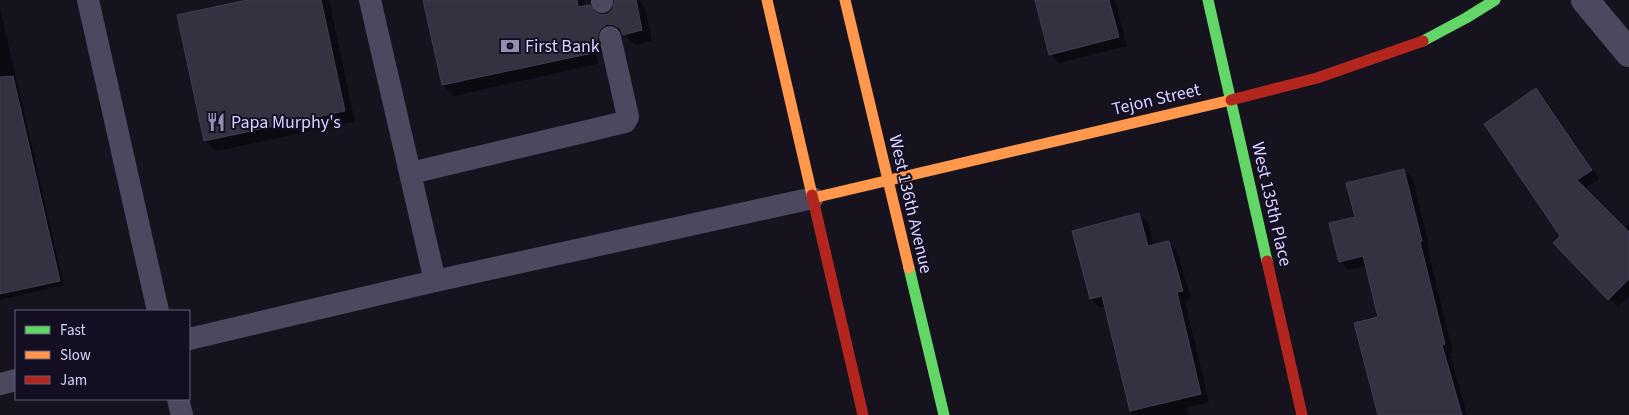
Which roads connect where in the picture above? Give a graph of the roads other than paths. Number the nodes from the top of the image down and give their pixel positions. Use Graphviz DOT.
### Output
graph roads {
  1 [pos="88,0"];
  2 [pos="370,0"];
  3 [pos="767,0"];
  4 [pos="845,0"];
  5 [pos="1208,0"];
  6 [pos="1495,0"];
  7 [pos="1585,0"];
  8 [pos="610,37"];
  9 [pos="1629,53"];
  10 [pos="1231,100"];
  11 [pos="411,173"];
  12 [pos="888,181"];
  13 [pos="813,198"];
  14 [pos="435,282"];
  15 [pos="158,310"];
  16 [pos="190,339"];
  17 [pos="15,380"];
  18 [pos="0,384"];
  19 [pos="178,400"];
  20 [pos="182,415"];
  21 [pos="863,415"];
  22 [pos="944,415"];
  23 [pos="1302,415"];
  1 -- 15 [label="lane"];
  2 -- 11 [label="lane"];
  3 -- 13 [label="street"];
  4 -- 12 [label="street, West 136th Avenue"];
  5 -- 10 [label="street, West 135th Place"];
  6 -- 10 [label="street, Tejon Street"];
  7 -- 9 [label="street"];
  8 -- 11 [label="lane"];
  10 -- 12 [label="street, Tejon Street"];
  10 -- 23 [label="street, West 135th Place"];
  11 -- 14 [label="lane"];
  12 -- 13 [label="street, Tejon Street"];
  12 -- 22 [label="street, West 136th Avenue"];
  13 -- 14 [label="lane"];
  13 -- 21 [label="street"];
  14 -- 16 [label="lane"];
  17 -- 18 [label="lane"];
  19 -- 20 [label="lane"];
}
